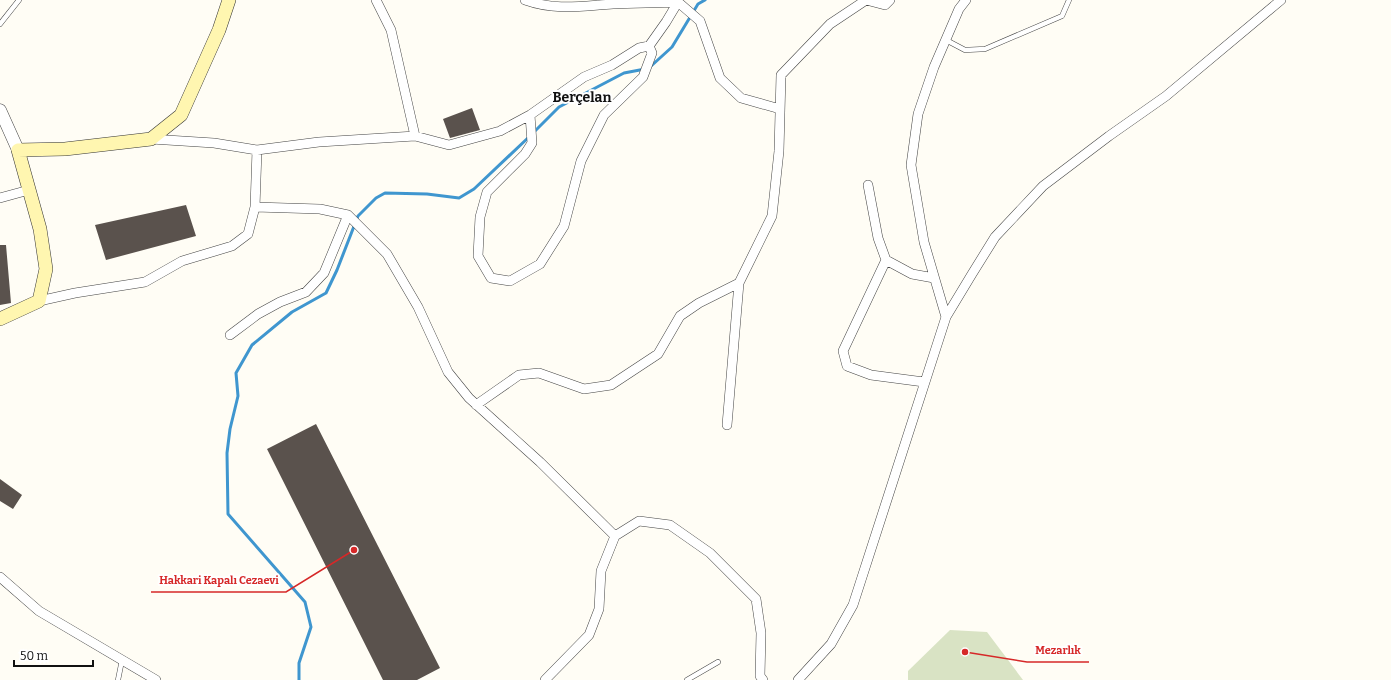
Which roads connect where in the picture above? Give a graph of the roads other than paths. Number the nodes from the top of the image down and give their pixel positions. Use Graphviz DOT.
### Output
graph roads {
  1 [pos="19,0"];
  2 [pos="229,0"];
  3 [pos="376,0"];
  4 [pos="525,0"];
  5 [pos="890,0"];
  6 [pos="966,0"];
  7 [pos="1069,0"];
  8 [pos="1281,0"];
  9 [pos="678,2"];
  10 [pos="0,24"];
  11 [pos="946,40"];
  12 [pos="649,46"];
  13 [pos="780,109"];
  14 [pos="0,110"];
  15 [pos="530,115"];
  16 [pos="415,136"];
  17 [pos="152,139"];
  18 [pos="18,150"];
  19 [pos="257,150"];
  20 [pos="868,185"];
  21 [pos="29,190"];
  22 [pos="0,198"];
  23 [pos="255,207"];
  24 [pos="348,215"];
  25 [pos="886,260"];
  26 [pos="934,278"];
  27 [pos="739,283"];
  28 [pos="39,301"];
  29 [pos="946,318"];
  30 [pos="0,319"];
  31 [pos="230,335"];
  32 [pos="924,382"];
  33 [pos="476,405"];
  34 [pos="727,425"];
  35 [pos="615,536"];
  36 [pos="0,577"];
  37 [pos="122,660"];
  38 [pos="718,662"];
  39 [pos="118,680"];
  40 [pos="156,680"];
  41 [pos="545,680"];
  42 [pos="687,680"];
  43 [pos="763,680"];
  44 [pos="798,680"];
  1 -- 10 [label="lane"];
  2 -- 17 [label="main road"];
  3 -- 16 [label="street"];
  4 -- 9 [label="street"];
  5 -- 13 [label="street"];
  6 -- 11 [label="street"];
  7 -- 11 [label="lane"];
  8 -- 29 [label="street"];
  9 -- 12 [label="street"];
  9 -- 13 [label="street"];
  11 -- 26 [label="street"];
  12 -- 15 [label="street"];
  12 -- 15 [label="street"];
  13 -- 27 [label="street"];
  14 -- 18 [label="street"];
  15 -- 16 [label="street"];
  16 -- 19 [label="street"];
  17 -- 18 [label="main road"];
  17 -- 19 [label="street"];
  18 -- 21 [label="main road"];
  19 -- 23 [label="street"];
  20 -- 25 [label="street"];
  21 -- 22 [label="street"];
  21 -- 28 [label="main road"];
  23 -- 24 [label="street"];
  23 -- 28 [label="street"];
  24 -- 31 [label="street"];
  24 -- 33 [label="street"];
  25 -- 26 [label="street"];
  25 -- 32 [label="street"];
  26 -- 29 [label="street"];
  27 -- 33 [label="street"];
  27 -- 34 [label="street"];
  28 -- 30 [label="main road"];
  29 -- 32 [label="street"];
  32 -- 44 [label="street"];
  33 -- 35 [label="street"];
  35 -- 41 [label="street"];
  35 -- 43 [label="street"];
  36 -- 37 [label="street"];
  37 -- 39 [label="lane"];
  37 -- 40 [label="street"];
  38 -- 42 [label="lane"];
}
